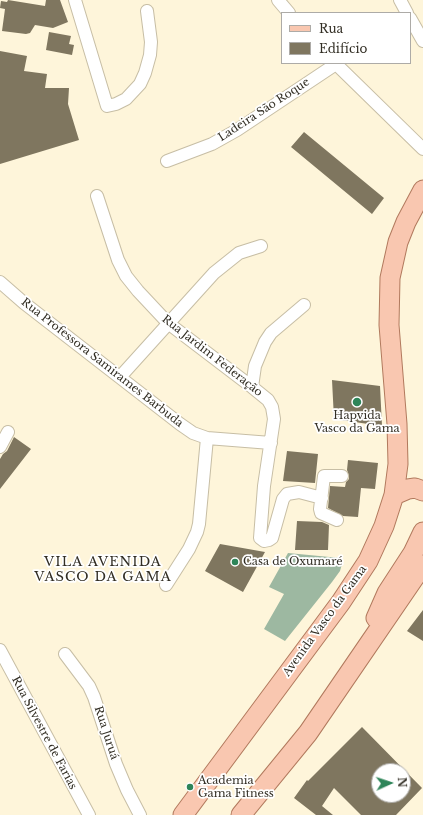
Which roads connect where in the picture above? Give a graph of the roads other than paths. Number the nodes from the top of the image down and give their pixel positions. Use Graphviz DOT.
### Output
graph roads {
  1 [pos="75,0"];
  2 [pos="278,0"];
  3 [pos="400,0"];
  4 [pos="147,11"];
  5 [pos="288,12"];
  6 [pos="406,12"];
  7 [pos="411,20"];
  8 [pos="423,41"];
  9 [pos="334,64"];
  10 [pos="336,64"];
  11 [pos="423,149"];
  12 [pos="167,161"];
  13 [pos="423,190"];
  14 [pos="97,196"];
  15 [pos="261,246"];
  16 [pos="0,282"];
  17 [pos="304,305"];
  18 [pos="168,324"];
  19 [pos="120,377"];
  20 [pos="252,387"];
  21 [pos="8,432"];
  22 [pos="207,438"];
  23 [pos="270,443"];
  24 [pos="0,447"];
  25 [pos="342,476"];
  26 [pos="423,490"];
  27 [pos="394,495"];
  28 [pos="322,498"];
  29 [pos="337,520"];
  30 [pos="423,532"];
  31 [pos="423,565"];
  32 [pos="166,585"];
  33 [pos="0,650"];
  34 [pos="65,654"];
  35 [pos="361,655"];
  36 [pos="308,733"];
  37 [pos="89,815"];
  38 [pos="140,815"];
  39 [pos="183,815"];
  40 [pos="241,815"];
  41 [pos="257,815"];
  1 -- 4 [label="street"];
  2 -- 5 [label="street"];
  3 -- 6 [label="street"];
  7 -- 8 [label="street"];
  9 -- 12 [label="street, Ladeira São Roque"];
  10 -- 11 [label="street"];
  13 -- 27 [label="main road, Avenida Vasco da Gama"];
  14 -- 18 [label="street, Rua Jardim Federação"];
  15 -- 18 [label="street"];
  16 -- 19 [label="street, Rua Professora Samirames Barbuda"];
  17 -- 20 [label="street"];
  18 -- 19 [label="street"];
  18 -- 20 [label="street, Rua Jardim Federação"];
  19 -- 22 [label="street, Rua Professora Samirames Barbuda"];
  20 -- 23 [label="street, Rua Jardim Federação"];
  21 -- 24 [label="street"];
  22 -- 23 [label="street"];
  22 -- 32 [label="street"];
  23 -- 28 [label="street, Rua Jardim Federação"];
  25 -- 28 [label="street"];
  26 -- 27 [label="main road"];
  27 -- 39 [label="main road, Avenida Vasco da Gama"];
  28 -- 29 [label="street"];
  30 -- 35 [label="main road"];
  31 -- 35 [label="main road"];
  33 -- 37 [label="street, Rua Silvestre de Farias"];
  34 -- 38 [label="street, Rua Juruá"];
  35 -- 36 [label="main road"];
  36 -- 40 [label="main road"];
  36 -- 41 [label="main road"];
}
